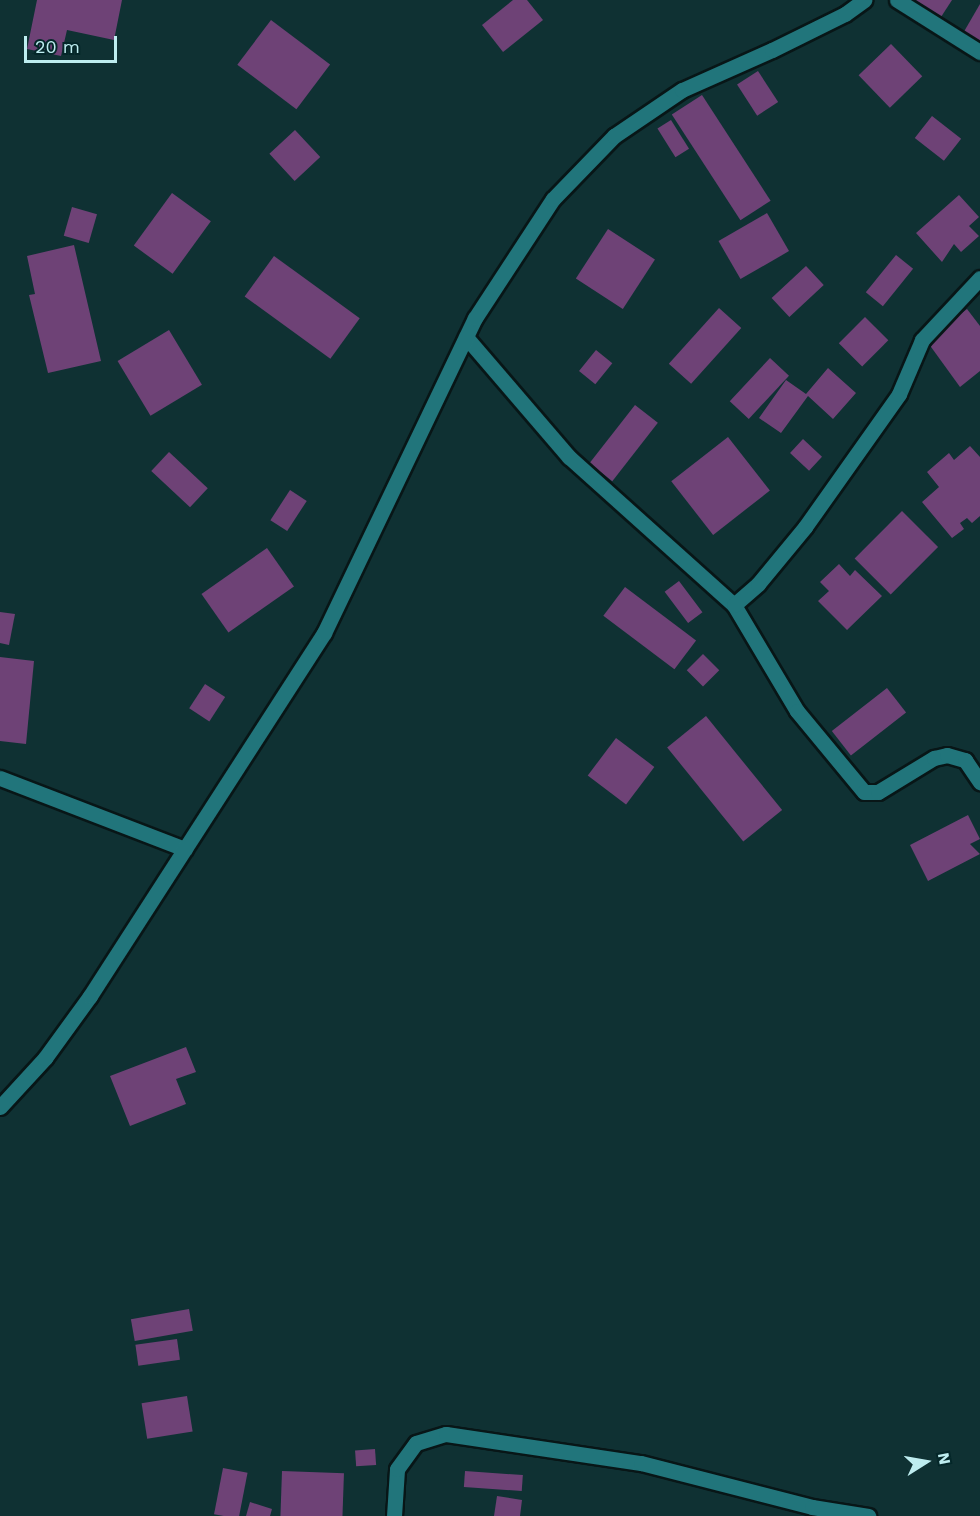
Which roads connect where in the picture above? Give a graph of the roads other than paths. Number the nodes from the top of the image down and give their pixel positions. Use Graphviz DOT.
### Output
graph roads {
  1 [pos="864,0"];
  2 [pos="897,0"];
  3 [pos="980,52"];
  4 [pos="980,278"];
  5 [pos="466,337"];
  6 [pos="734,605"];
  7 [pos="0,778"];
  8 [pos="980,782"];
  9 [pos="185,849"];
  10 [pos="0,1107"];
  11 [pos="394,1516"];
  12 [pos="868,1516"];
  1 -- 5 [label="street"];
  2 -- 3 [label="street"];
  4 -- 6 [label="street"];
  5 -- 6 [label="street"];
  5 -- 9 [label="street"];
  6 -- 8 [label="street"];
  7 -- 9 [label="street"];
  9 -- 10 [label="street"];
  11 -- 12 [label="street"];
}
